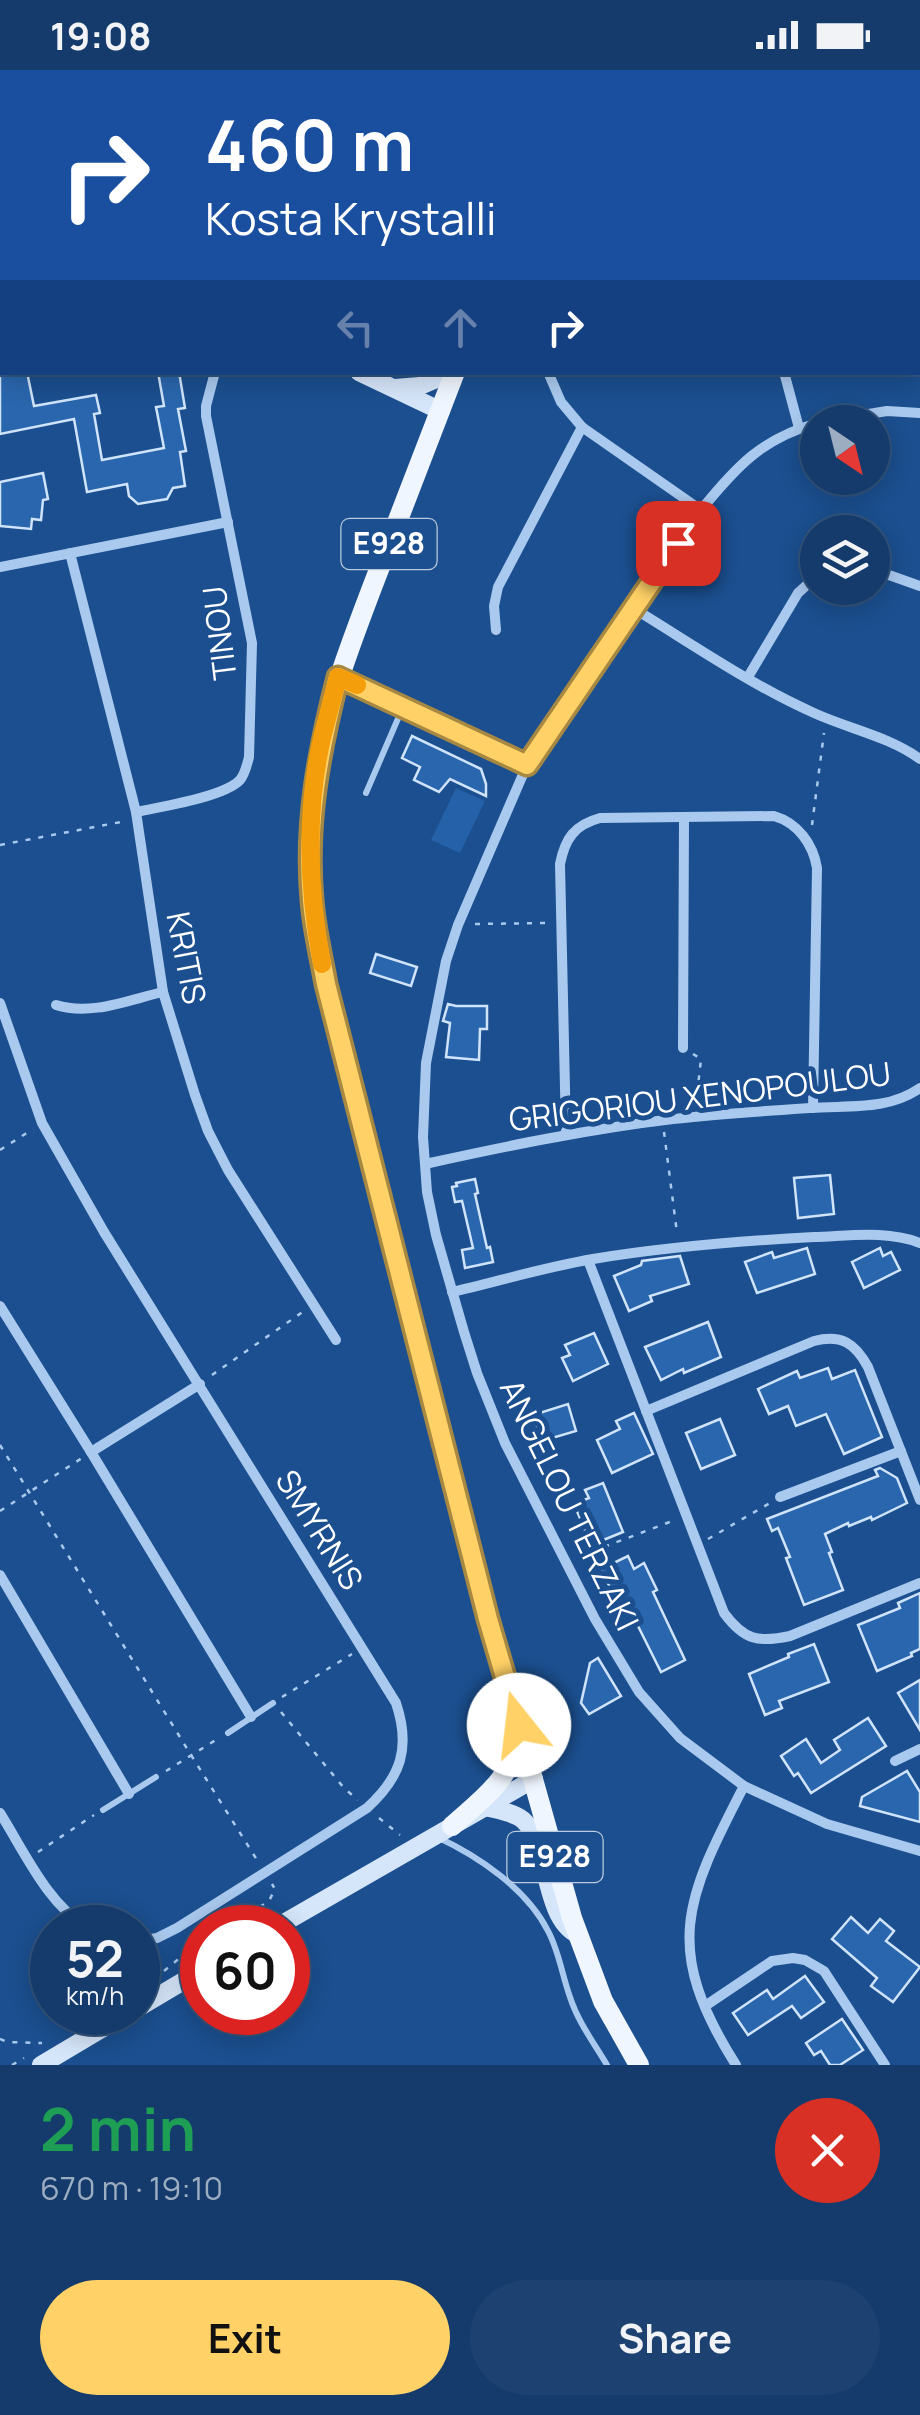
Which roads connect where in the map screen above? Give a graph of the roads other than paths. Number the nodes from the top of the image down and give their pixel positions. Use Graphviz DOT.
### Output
graph roads {
  1 [pos="214,375"];
  2 [pos="364,375"];
  3 [pos="447,375"];
  4 [pos="453,375"];
  5 [pos="549,375"];
  6 [pos="785,375"];
  7 [pos="390,388"];
  8 [pos="441,411"];
  9 [pos="890,411"];
  10 [pos="920,413"];
  11 [pos="582,427"];
  12 [pos="798,428"];
  13 [pos="701,510"];
  14 [pos="228,522"];
  15 [pos="70,554"];
  16 [pos="0,567"];
  17 [pos="890,575"];
  18 [pos="920,586"];
  19 [pos="800,592"];
  20 [pos="633,608"];
  21 [pos="496,630"];
  22 [pos="338,677"];
  23 [pos="748,677"];
  24 [pos="404,706"];
  25 [pos="920,759"];
  26 [pos="527,765"];
  27 [pos="366,792"];
  28 [pos="136,816"];
  29 [pos="684,819"];
  30 [pos="163,992"];
  31 [pos="56,1004"];
  32 [pos="0,1006"];
  33 [pos="684,1048"];
  34 [pos="920,1088"];
  35 [pos="814,1108"];
  36 [pos="566,1133"];
  37 [pos="424,1164"];
  38 [pos="920,1243"];
  39 [pos="588,1260"];
  40 [pos="452,1292"];
  41 [pos="0,1306"];
  42 [pos="336,1340"];
  43 [pos="200,1384"];
  44 [pos="646,1411"];
  45 [pos="900,1451"];
  46 [pos="92,1452"];
  47 [pos="780,1497"];
  48 [pos="920,1500"];
  49 [pos="0,1576"];
  50 [pos="920,1583"];
  51 [pos="273,1703"];
  52 [pos="251,1717"];
  53 [pos="519,1725"];
  54 [pos="228,1732"];
  55 [pos="920,1749"];
  56 [pos="895,1761"];
  57 [pos="156,1777"];
  58 [pos="534,1779"];
  59 [pos="744,1786"];
  60 [pos="129,1794"];
  61 [pos="485,1807"];
  62 [pos="103,1810"];
  63 [pos="0,1813"];
  64 [pos="444,1831"];
  65 [pos="920,1850"];
  66 [pos="59,1905"];
  67 [pos="310,1908"];
  68 [pos="577,1934"];
  69 [pos="160,1937"];
  70 [pos="706,2006"];
  71 [pos="91,2035"];
  72 [pos="40,2065"];
  73 [pos="608,2065"];
  74 [pos="639,2065"];
  75 [pos="736,2065"];
  76 [pos="885,2065"];
  1 -- 14 [label="street, TINOU"];
  2 -- 7 [label="main road"];
  3 -- 7 [label="main road"];
  4 -- 8 [label="main road, E928"];
  5 -- 11 [label="street"];
  6 -- 12 [label="street"];
  7 -- 8 [label="main road"];
  8 -- 22 [label="main road, E928"];
  9 -- 10 [label="street, ANGELOU TERZAKI"];
  11 -- 13 [label="street"];
  11 -- 21 [label="street"];
  12 -- 13 [label="street, ANGELOU TERZAKI"];
  13 -- 20 [label="street, ANGELOU TERZAKI"];
  14 -- 15 [label="street"];
  14 -- 28 [label="street, TINOU"];
  15 -- 16 [label="street"];
  15 -- 28 [label="street, KRITIS"];
  17 -- 18 [label="street"];
  19 -- 23 [label="street"];
  20 -- 23 [label="street"];
  20 -- 26 [label="street, ANGELOU TERZAKI"];
  22 -- 24 [label="street"];
  22 -- 53 [label="main road, E928"];
  23 -- 25 [label="street"];
  24 -- 26 [label="street"];
  24 -- 27 [label="lane"];
  26 -- 37 [label="street, ANGELOU TERZAKI"];
  28 -- 30 [label="street, KRITIS"];
  29 -- 33 [label="street"];
  29 -- 35 [label="street"];
  29 -- 36 [label="street"];
  30 -- 31 [label="street"];
  30 -- 42 [label="street, KRITIS"];
  32 -- 43 [label="street, SMYRNIS"];
  34 -- 35 [label="street, GRIGORIOU XENOPOULOU"];
  35 -- 36 [label="street, GRIGORIOU XENOPOULOU"];
  36 -- 37 [label="street, GRIGORIOU XENOPOULOU"];
  37 -- 40 [label="street, ANGELOU TERZAKI"];
  38 -- 39 [label="street"];
  39 -- 40 [label="street"];
  39 -- 44 [label="street"];
  40 -- 59 [label="street, ANGELOU TERZAKI"];
  41 -- 46 [label="street"];
  43 -- 46 [label="street"];
  43 -- 69 [label="street, SMYRNIS"];
  44 -- 45 [label="street"];
  44 -- 50 [label="street"];
  45 -- 47 [label="street"];
  45 -- 48 [label="street"];
  46 -- 52 [label="street"];
  49 -- 60 [label="street"];
  51 -- 52 [label="lane"];
  52 -- 54 [label="lane"];
  53 -- 58 [label="main road, E928"];
  53 -- 64 [label="main road"];
  55 -- 56 [label="street"];
  57 -- 60 [label="lane"];
  58 -- 61 [label="main road"];
  58 -- 68 [label="main road, E928"];
  59 -- 65 [label="street, ANGELOU TERZAKI"];
  59 -- 70 [label="street"];
  60 -- 62 [label="lane"];
  61 -- 64 [label="main road"];
  61 -- 68 [label="main road"];
  63 -- 66 [label="street"];
  64 -- 67 [label="main road"];
  64 -- 73 [label="lane"];
  68 -- 74 [label="main road, E928"];
  70 -- 75 [label="street"];
  70 -- 76 [label="street"];
  71 -- 72 [label="main road"];
}
